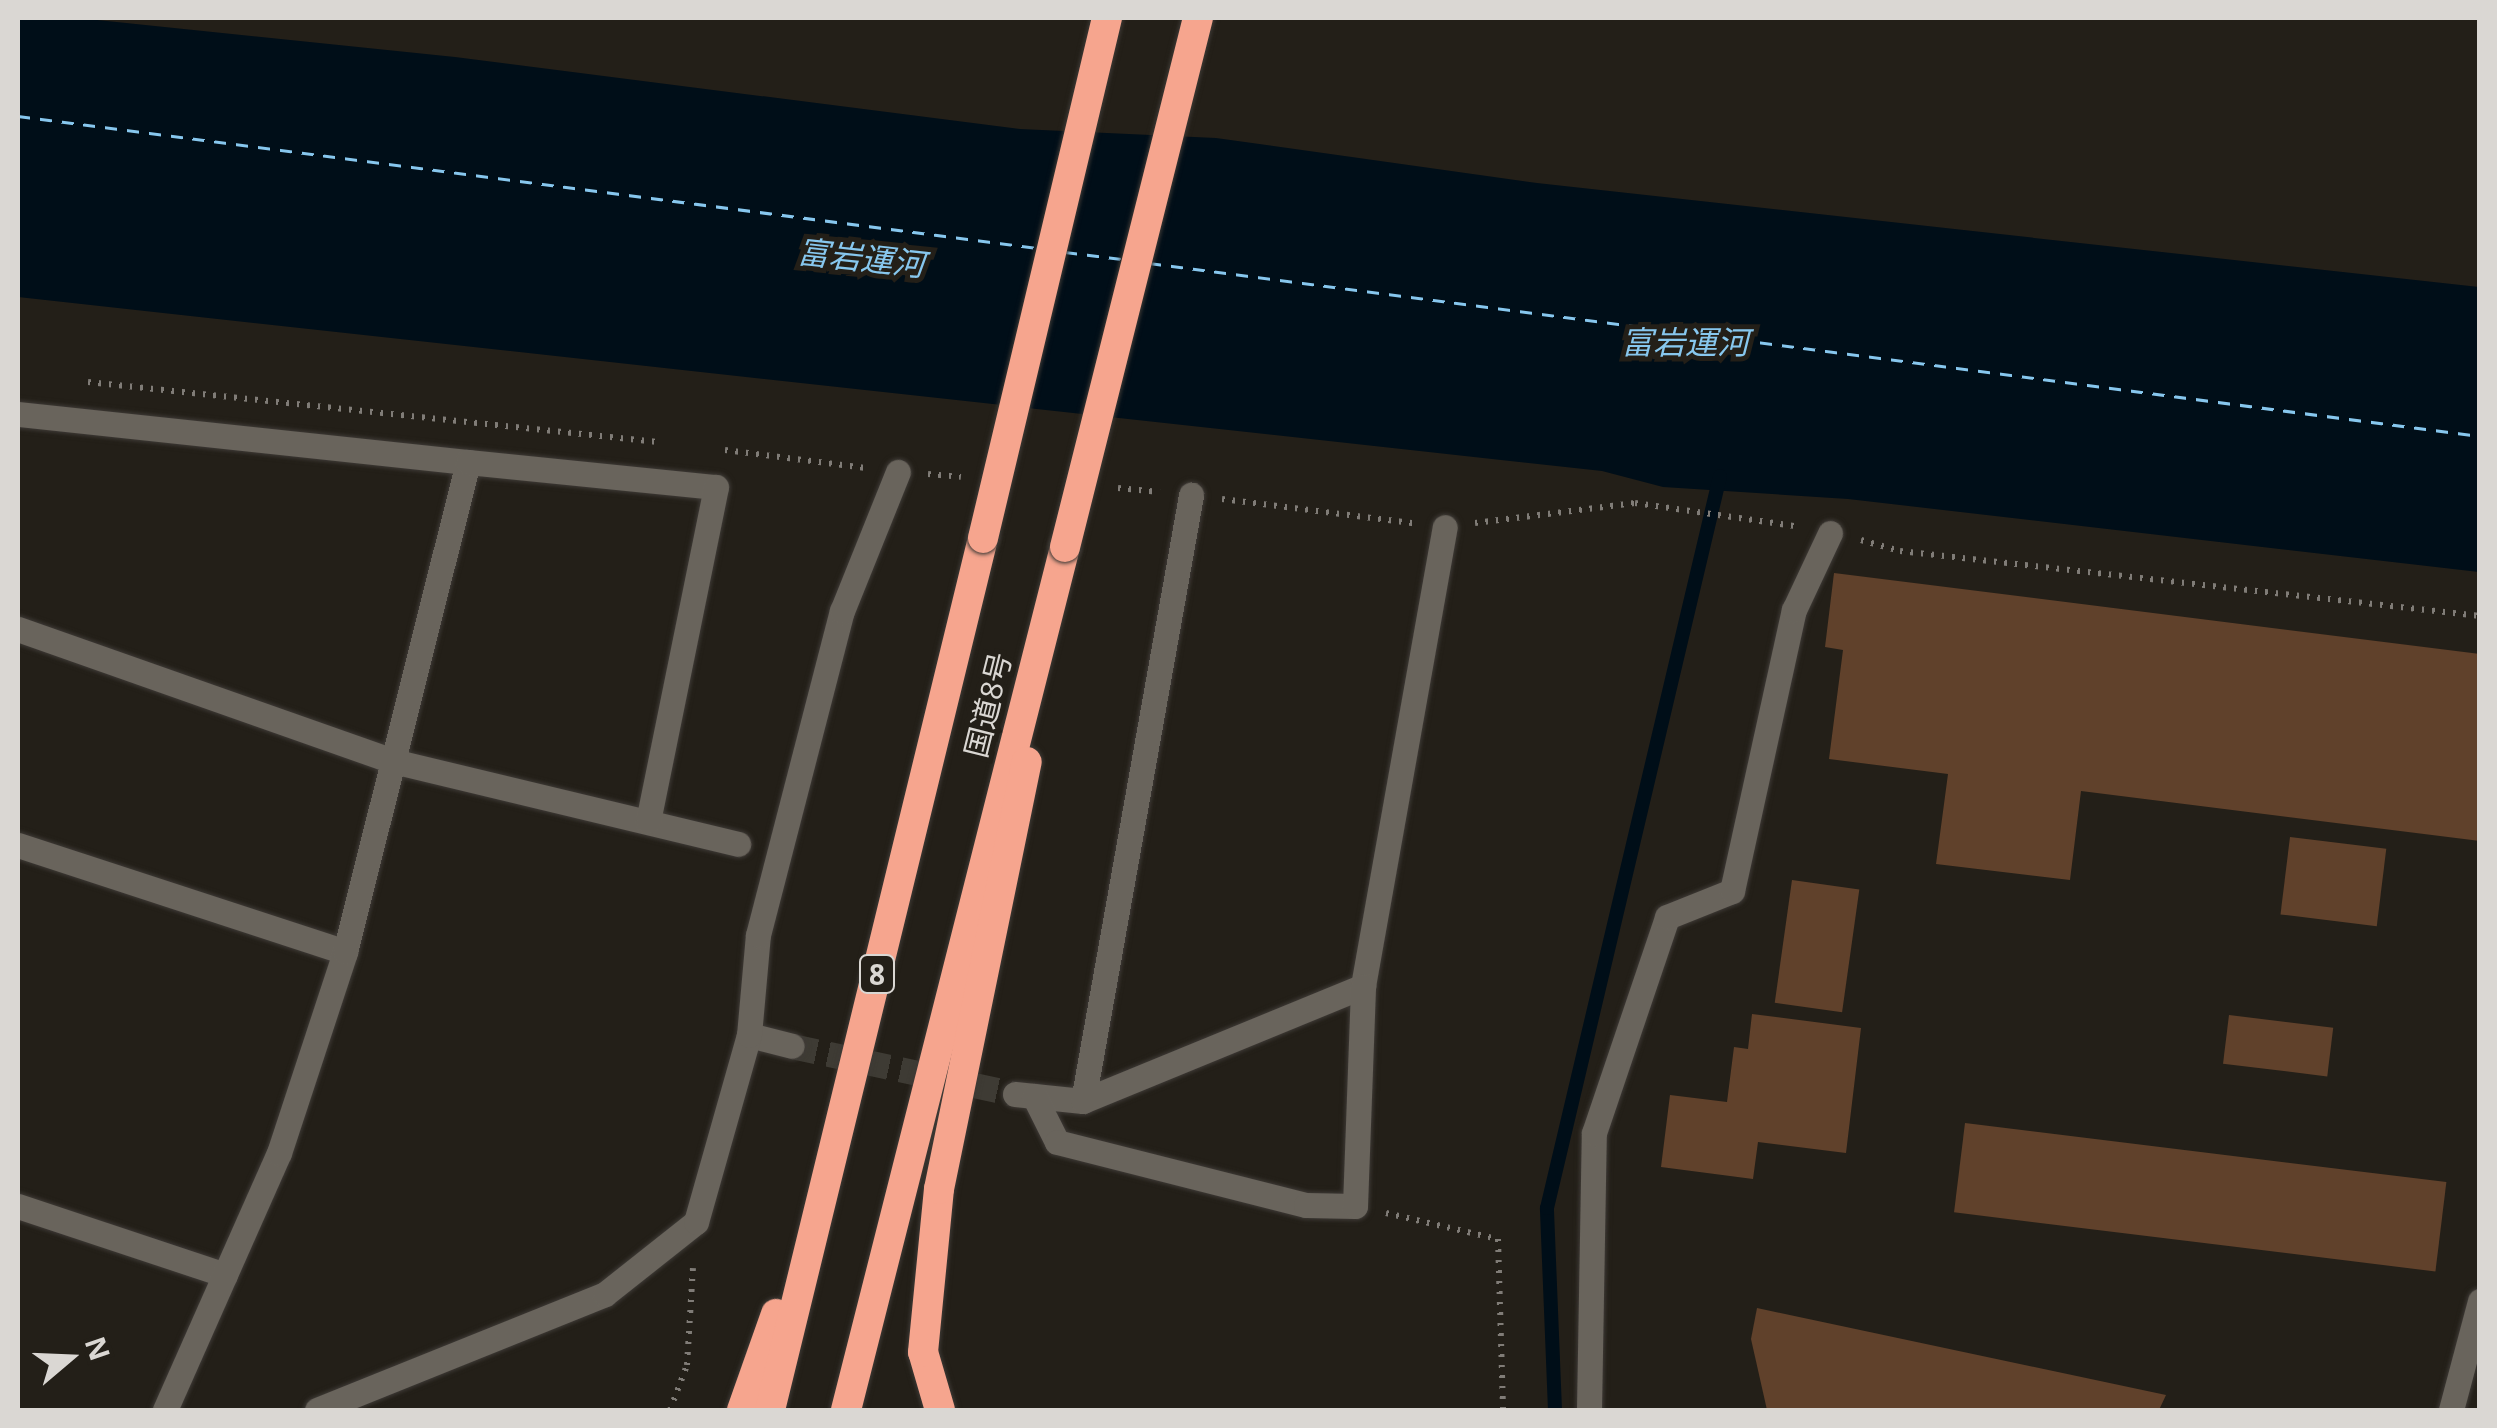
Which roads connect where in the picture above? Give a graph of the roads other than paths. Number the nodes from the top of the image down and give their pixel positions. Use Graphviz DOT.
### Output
graph roads {
  1 [pos="1107,18"];
  2 [pos="1198,18"];
  3 [pos="18,414"];
  4 [pos="468,462"];
  5 [pos="898,472"];
  6 [pos="1191,495"];
  7 [pos="1445,527"];
  8 [pos="1822,530"];
  9 [pos="1048,615"];
  10 [pos="18,629"];
  11 [pos="394,762"];
  12 [pos="648,821"];
  13 [pos="738,844"];
  14 [pos="18,845"];
  15 [pos="346,952"];
  16 [pos="1363,986"];
  17 [pos="748,1035"];
  18 [pos="792,1046"];
  19 [pos="1083,1101"];
  20 [pos="832,1158"];
  21 [pos="18,1206"];
  22 [pos="225,1275"];
  23 [pos="2480,1301"];
  24 [pos="164,1410"];
  25 [pos="318,1410"];
  26 [pos="742,1410"];
  27 [pos="770,1410"];
  28 [pos="846,1410"];
  29 [pos="940,1410"];
  30 [pos="1589,1410"];
  31 [pos="2451,1410"];
  1 -- 20 [label="highway, 国道8号 / 8, bridge"];
  2 -- 9 [label="highway, 国道8号, bridge"];
  3 -- 4 [label="street"];
  4 -- 11 [label="street"];
  4 -- 12 [label="street"];
  5 -- 17 [label="street"];
  6 -- 19 [label="street"];
  7 -- 16 [label="street"];
  8 -- 30 [label="street"];
  9 -- 28 [label="highway, 国道8号"];
  9 -- 29 [label="highway"];
  10 -- 11 [label="street"];
  11 -- 12 [label="street"];
  11 -- 15 [label="street"];
  12 -- 13 [label="street"];
  14 -- 15 [label="street"];
  15 -- 22 [label="street"];
  16 -- 19 [label="street"];
  16 -- 19 [label="street"];
  17 -- 18 [label="street"];
  17 -- 25 [label="street"];
  20 -- 26 [label="highway"];
  20 -- 27 [label="highway, 国道8号 / 8"];
  21 -- 22 [label="street"];
  22 -- 24 [label="street"];
  23 -- 31 [label="street"];
}
